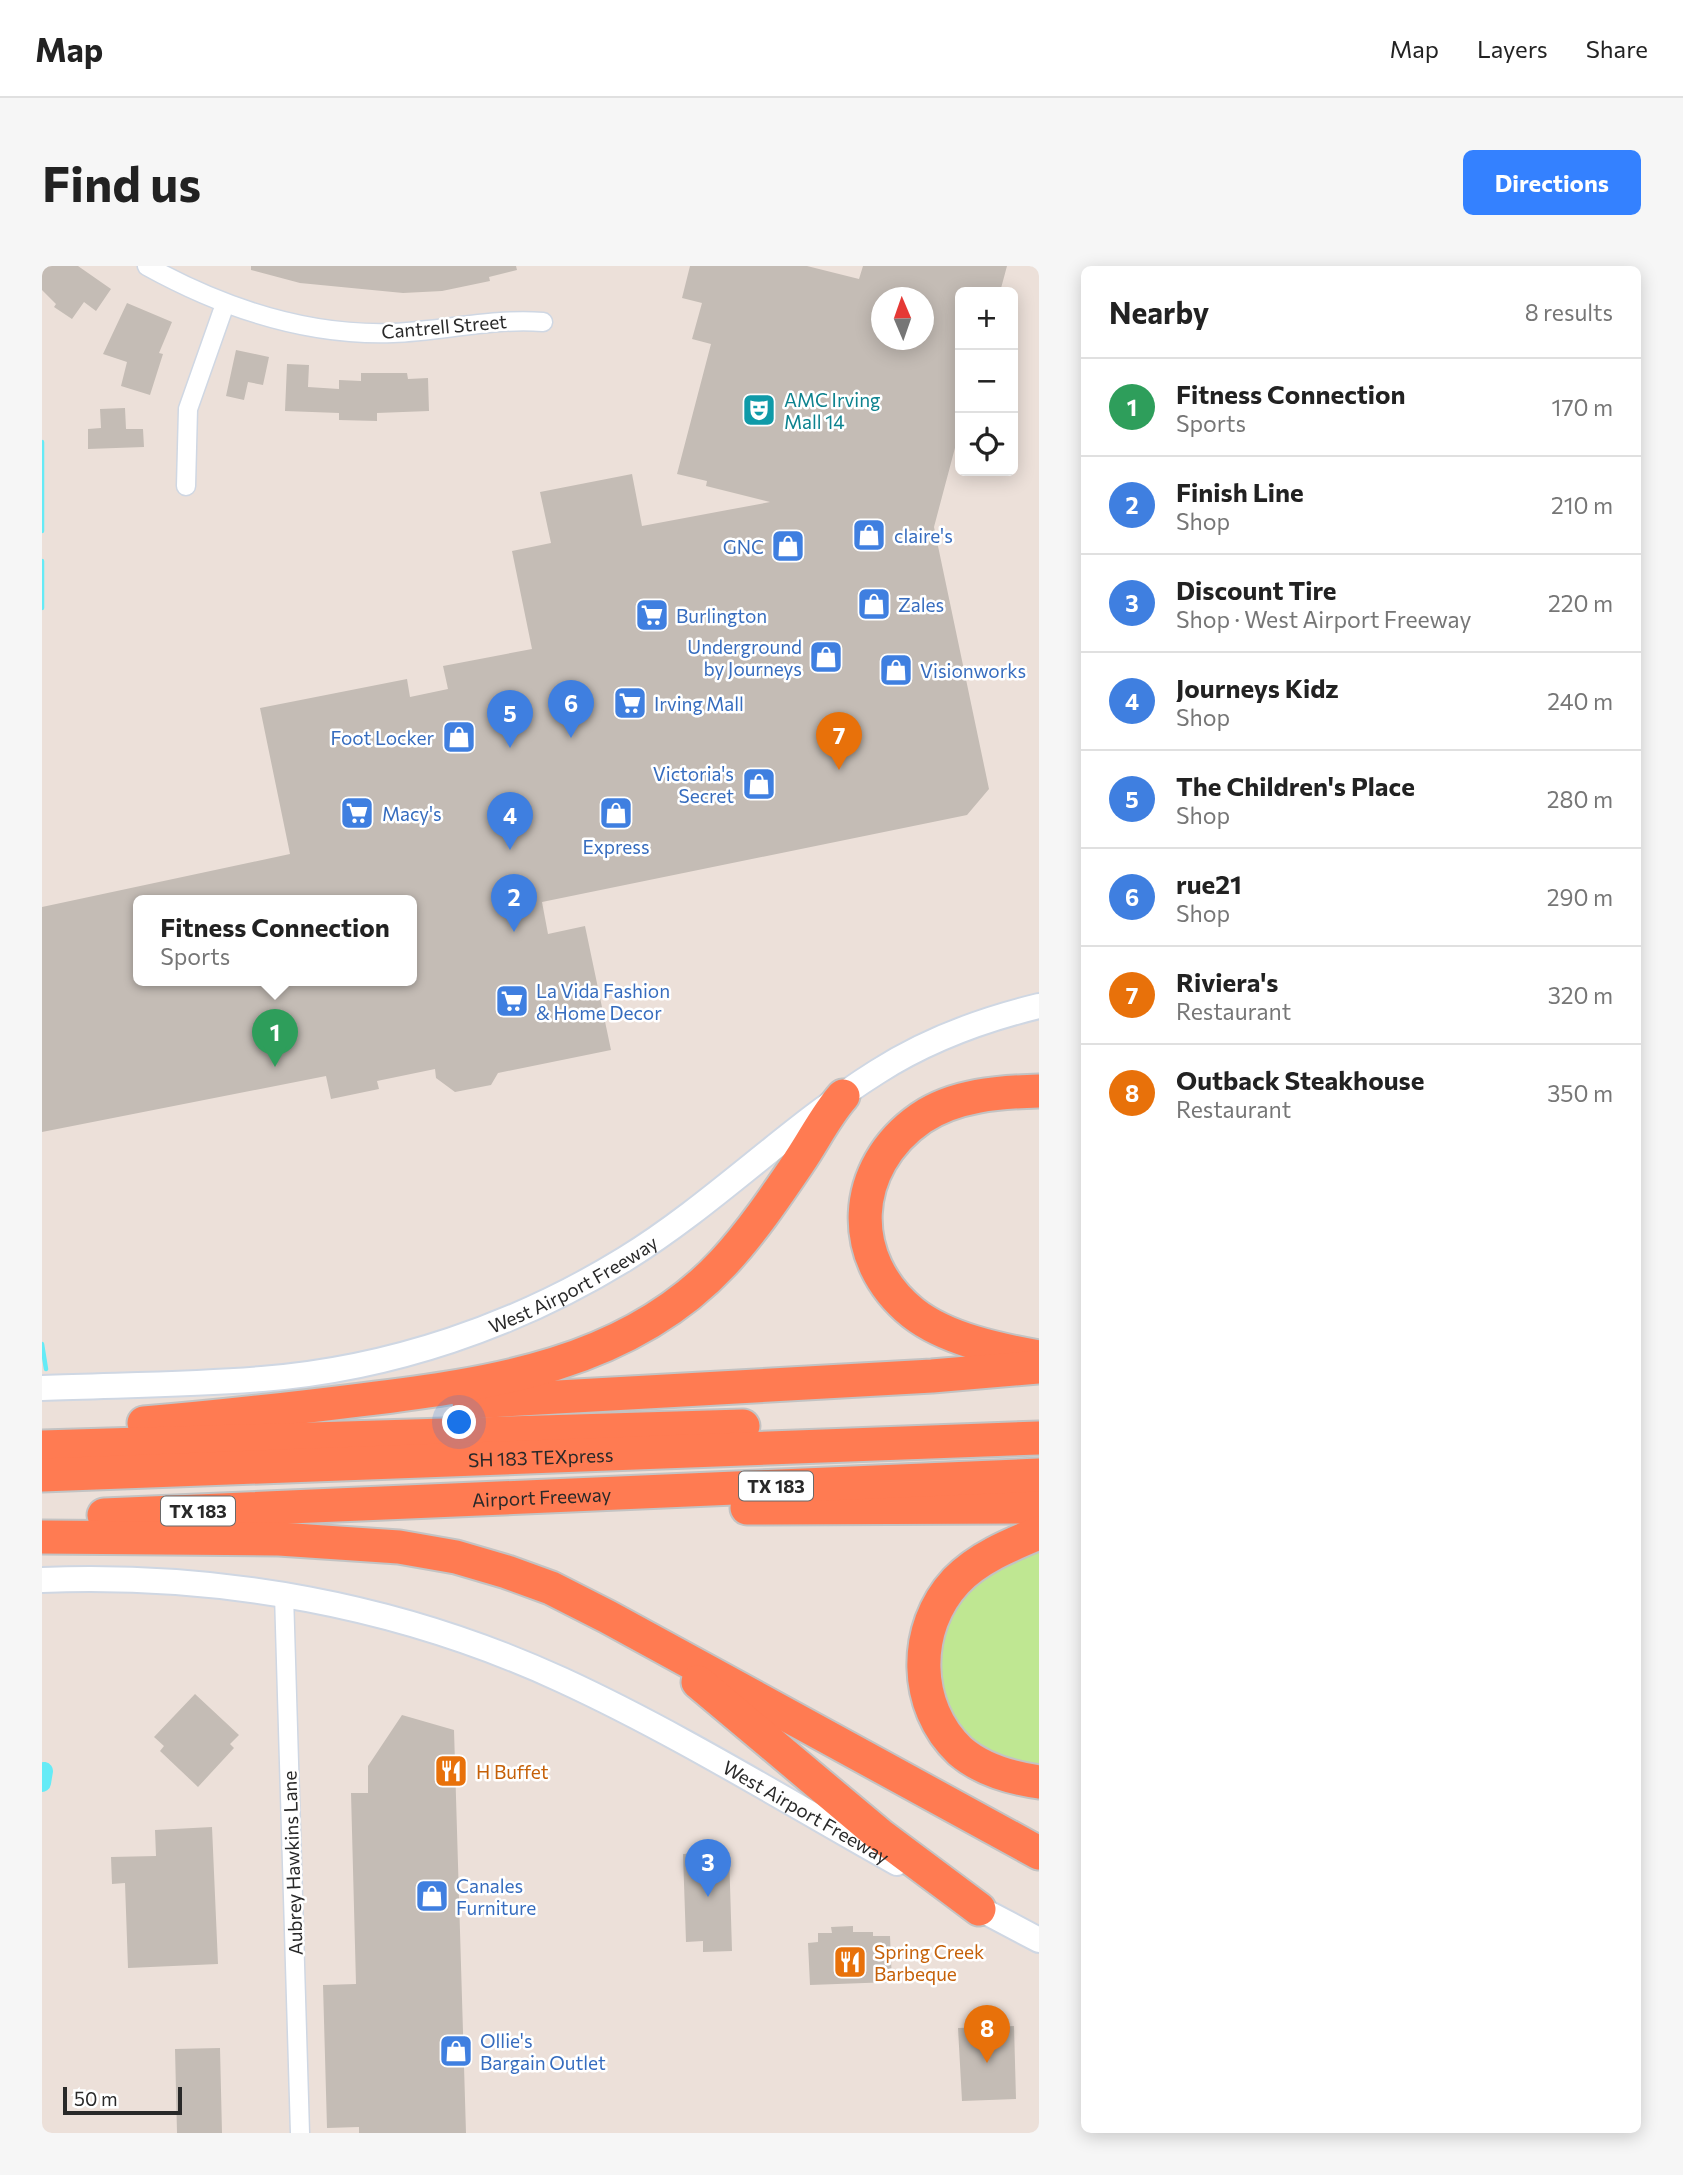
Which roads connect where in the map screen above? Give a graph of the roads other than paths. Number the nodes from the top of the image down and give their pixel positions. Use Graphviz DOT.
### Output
graph roads {
  1 [pos="147,266"];
  2 [pos="225,304"];
  3 [pos="543,322"];
  4 [pos="186,485"];
  5 [pos="1039,1006"];
  6 [pos="1039,1091"];
  7 [pos="843,1096"];
  8 [pos="1039,1357"];
  9 [pos="1039,1367"];
  10 [pos="42,1388"];
  11 [pos="257,1413"];
  12 [pos="1039,1416"];
  13 [pos="42,1432"];
  14 [pos="1039,1438"];
  15 [pos="42,1447"];
  16 [pos="1039,1452"];
  17 [pos="42,1475"];
  18 [pos="1039,1475"];
  19 [pos="42,1489"];
  20 [pos="513,1498"];
  21 [pos="1039,1507"];
  22 [pos="42,1518"];
  23 [pos="1039,1534"];
  24 [pos="42,1537"];
  25 [pos="42,1580"];
  26 [pos="284,1594"];
  27 [pos="608,1617"];
  28 [pos="1039,1782"];
  29 [pos="1039,1853"];
  30 [pos="979,1909"];
  31 [pos="1039,1941"];
  32 [pos="300,2133"];
  1 -- 2 [label="street, Cantrell Street"];
  2 -- 3 [label="street, Cantrell Street"];
  2 -- 4 [label="street"];
  5 -- 7 [label="main road, West Airport Freeway"];
  6 -- 8 [label="highway"];
  7 -- 10 [label="main road, West Airport Freeway"];
  7 -- 11 [label="highway"];
  9 -- 11 [label="highway"];
  11 -- 13 [label="highway"];
  12 -- 15 [label="highway"];
  14 -- 17 [label="highway, SH 183 TEXpress"];
  16 -- 19 [label="highway, SH 183 TEXpress"];
  18 -- 20 [label="highway, Airport Freeway / TX 183"];
  20 -- 21 [label="highway"];
  20 -- 22 [label="highway, Airport Freeway / TX 183"];
  23 -- 28 [label="highway"];
  24 -- 27 [label="highway"];
  25 -- 26 [label="main road, West Airport Freeway"];
  26 -- 30 [label="main road, West Airport Freeway"];
  26 -- 32 [label="street, Aubrey Hawkins Lane"];
  27 -- 29 [label="highway"];
  27 -- 30 [label="highway"];
  30 -- 31 [label="main road, West Airport Freeway"];
}
